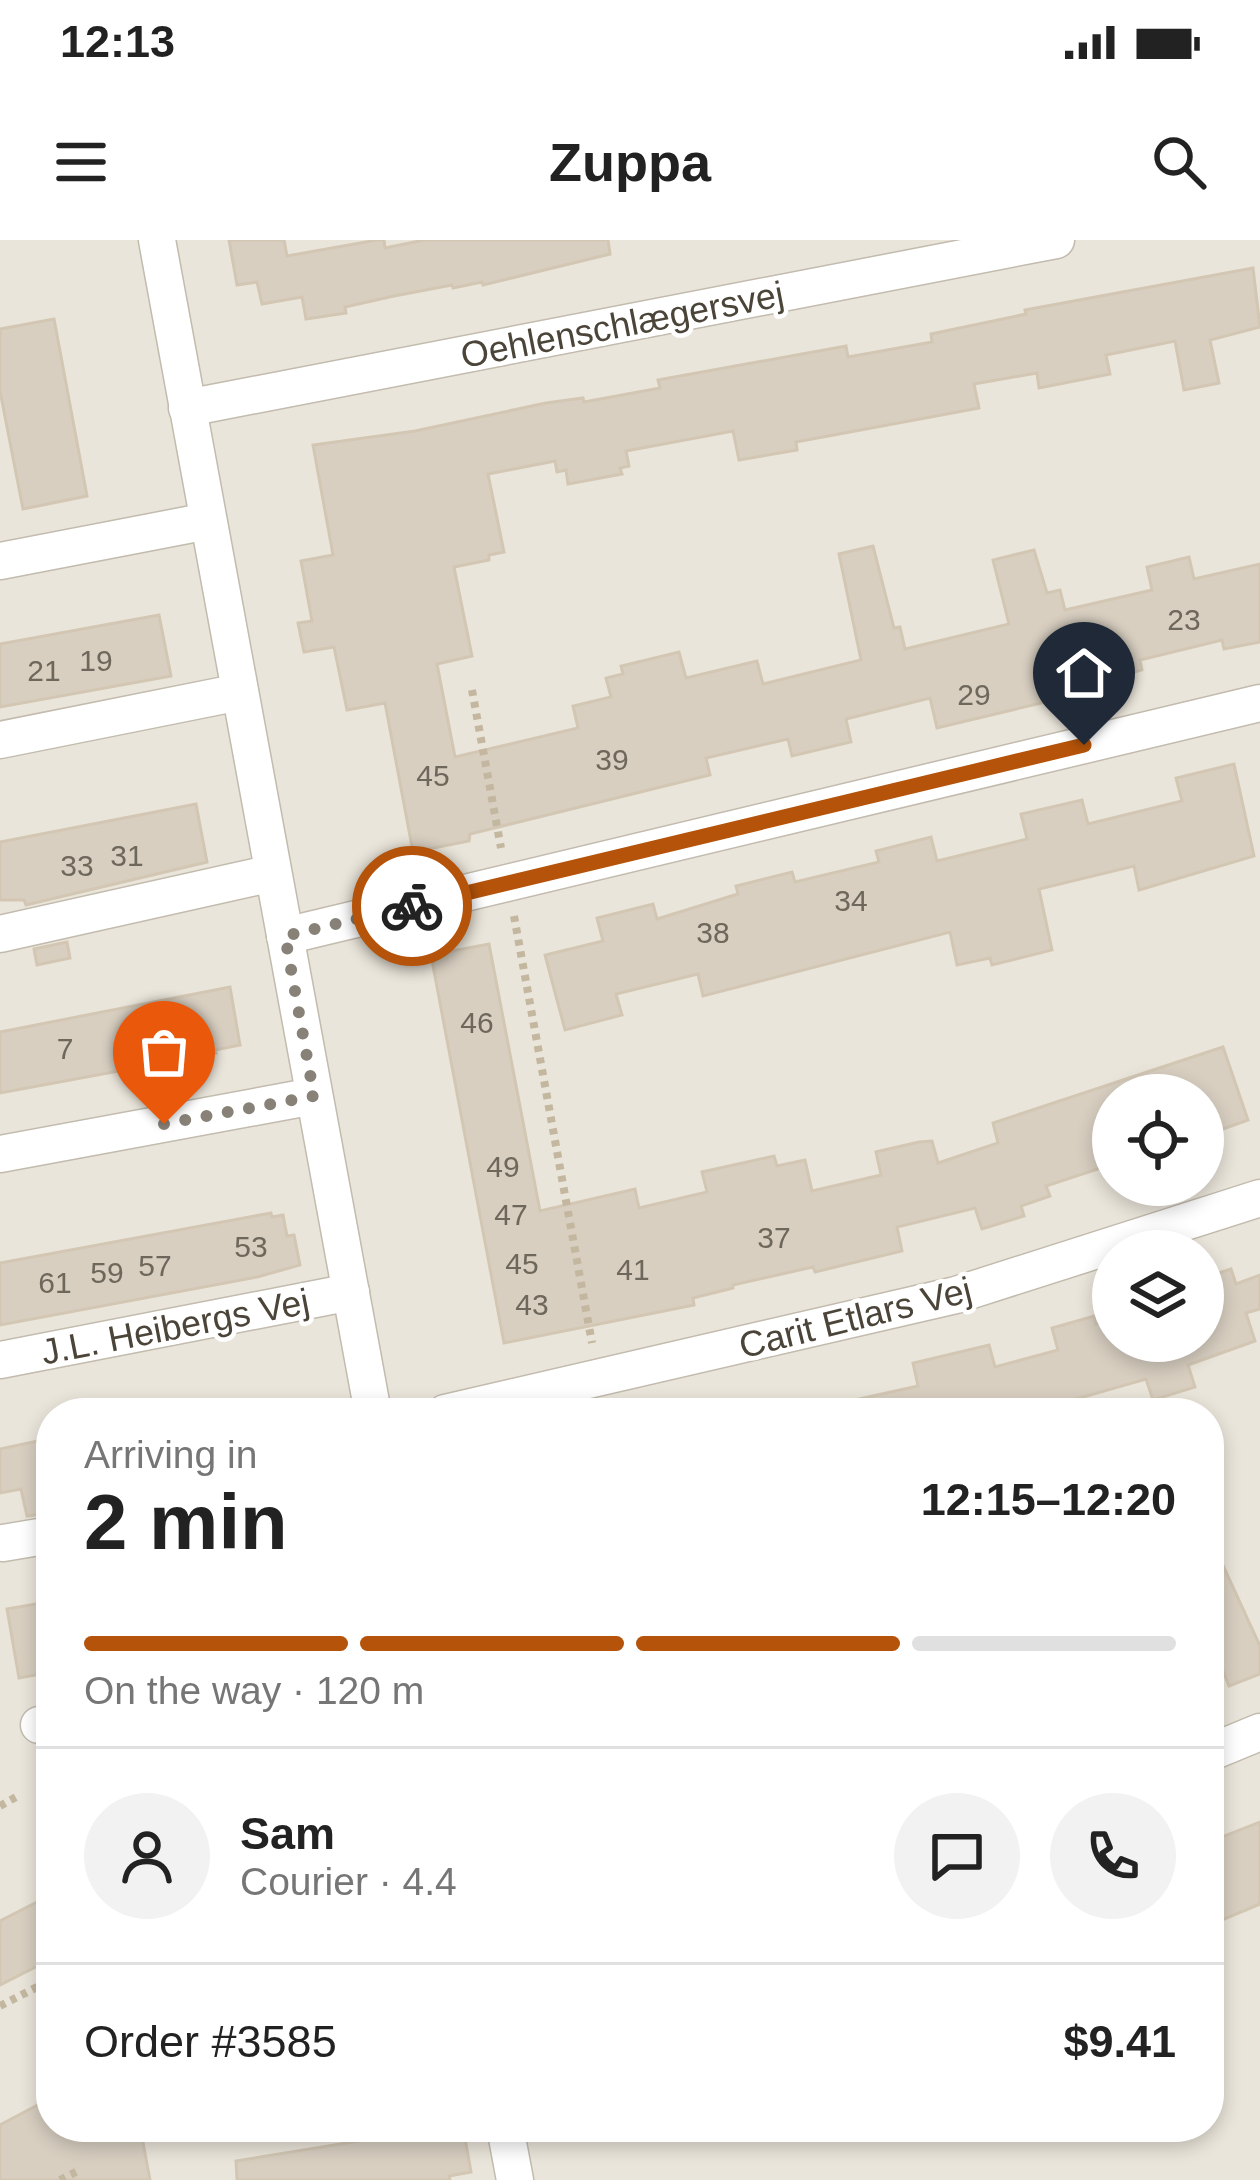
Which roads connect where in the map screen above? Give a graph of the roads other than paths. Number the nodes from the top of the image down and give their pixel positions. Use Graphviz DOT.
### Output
graph roads {
  1 [pos="157,240"];
  2 [pos="1056,240"];
  3 [pos="187,408"];
  4 [pos="208,521"];
  5 [pos="0,561"];
  6 [pos="240,692"];
  7 [pos="1260,703"];
  8 [pos="0,740"];
  9 [pos="273,873"];
  10 [pos="0,934"];
  11 [pos="285,936"];
  12 [pos="314,1096"];
  13 [pos="0,1154"];
  14 [pos="1260,1198"];
  15 [pos="350,1292"];
  16 [pos="0,1360"];
  17 [pos="371,1398"];
  18 [pos="511,1398"];
  19 [pos="36,1537"];
  20 [pos="3,1544"];
  21 [pos="1260,1732"];
  22 [pos="1224,1747"];
  23 [pos="508,2142"];
  24 [pos="515,2180"];
  1 -- 3 [label="street, J.L. Heibergs Vej"];
  2 -- 3 [label="street, Oehlenschlægersvej"];
  3 -- 4 [label="street, J.L. Heibergs Vej"];
  4 -- 5 [label="street"];
  4 -- 6 [label="street, J.L. Heibergs Vej"];
  6 -- 8 [label="street"];
  6 -- 9 [label="street, J.L. Heibergs Vej"];
  7 -- 11 [label="street"];
  9 -- 10 [label="street"];
  9 -- 11 [label="street, J.L. Heibergs Vej"];
  11 -- 12 [label="street, J.L. Heibergs Vej"];
  12 -- 13 [label="street"];
  12 -- 15 [label="street, J.L. Heibergs Vej"];
  14 -- 18 [label="street, Carit Etlars Vej"];
  15 -- 16 [label="street, J.L. Heibergs Vej"];
  15 -- 17 [label="street, J.L. Heibergs Vej"];
  19 -- 20 [label="street"];
  21 -- 22 [label="street"];
  23 -- 24 [label="street"];
}
